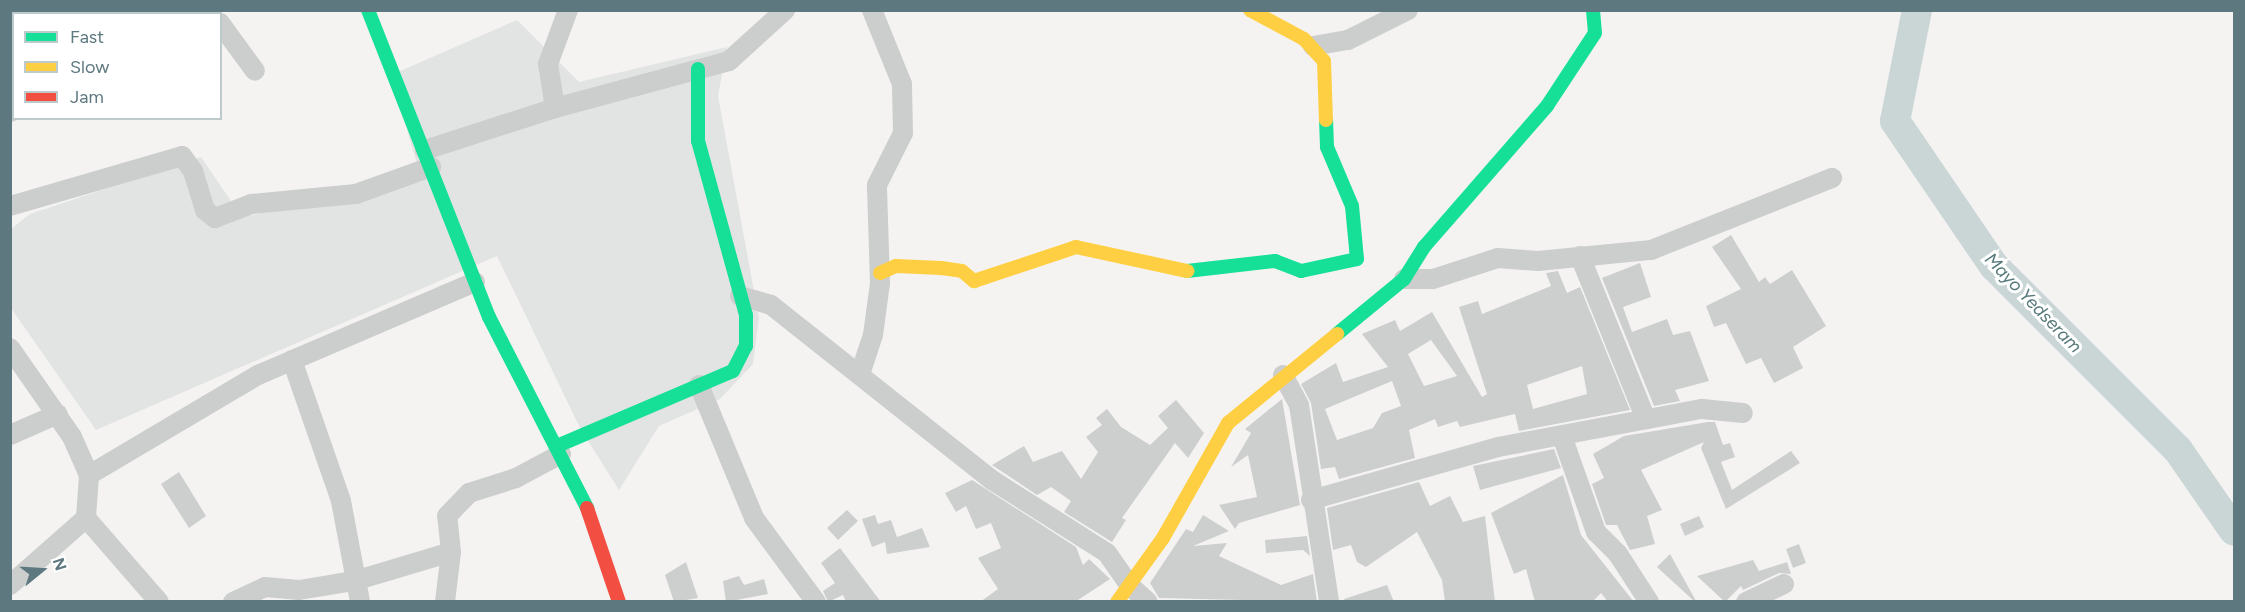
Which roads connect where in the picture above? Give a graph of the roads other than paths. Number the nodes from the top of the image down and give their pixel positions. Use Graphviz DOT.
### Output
graph roads {
  1 [pos="368,10"];
  2 [pos="568,10"];
  3 [pos="785,10"];
  4 [pos="872,10"];
  5 [pos="1250,10"];
  6 [pos="1408,10"];
  7 [pos="1593,10"];
  8 [pos="222,25"];
  9 [pos="1313,46"];
  10 [pos="698,69"];
  11 [pos="255,71"];
  12 [pos="555,108"];
  13 [pos="428,159"];
  14 [pos="1832,178"];
  15 [pos="10,206"];
  16 [pos="1580,256"];
  17 [pos="880,273"];
  18 [pos="1404,279"];
  19 [pos="475,282"];
  20 [pos="740,296"];
  21 [pos="10,348"];
  22 [pos="292,360"];
  23 [pos="860,374"];
  24 [pos="1283,375"];
  25 [pos="699,385"];
  26 [pos="1743,412"];
  27 [pos="58,414"];
  28 [pos="1646,419"];
  29 [pos="10,435"];
  30 [pos="1562,436"];
  31 [pos="559,450"];
  32 [pos="89,475"];
  33 [pos="1311,500"];
  34 [pos="86,518"];
  35 [pos="451,552"];
  36 [pos="354,581"];
  37 [pos="1784,584"];
  38 [pos="10,585"];
  39 [pos="1129,585"];
  40 [pos="159,602"];
  41 [pos="233,602"];
  42 [pos="360,602"];
  43 [pos="445,602"];
  44 [pos="619,602"];
  45 [pos="816,602"];
  46 [pos="1117,602"];
  47 [pos="1148,602"];
  48 [pos="1329,602"];
  49 [pos="1649,602"];
  50 [pos="1746,602"];
  1 -- 13 [label="street"];
  2 -- 12 [label="street"];
  3 -- 10 [label="street"];
  4 -- 17 [label="street"];
  5 -- 9 [label="street"];
  6 -- 9 [label="street"];
  7 -- 18 [label="street"];
  8 -- 11 [label="street"];
  9 -- 17 [label="street"];
  10 -- 12 [label="street"];
  10 -- 20 [label="street"];
  12 -- 13 [label="street"];
  13 -- 15 [label="street"];
  13 -- 19 [label="street"];
  14 -- 16 [label="street"];
  16 -- 18 [label="street"];
  16 -- 28 [label="street"];
  17 -- 23 [label="street"];
  18 -- 24 [label="street"];
  19 -- 22 [label="street"];
  19 -- 31 [label="street"];
  20 -- 23 [label="street"];
  20 -- 25 [label="street"];
  21 -- 27 [label="street"];
  22 -- 32 [label="street"];
  22 -- 36 [label="street"];
  23 -- 39 [label="street"];
  24 -- 33 [label="street"];
  24 -- 39 [label="street"];
  25 -- 31 [label="street"];
  25 -- 45 [label="street"];
  26 -- 28 [label="street"];
  27 -- 29 [label="street"];
  27 -- 32 [label="street"];
  28 -- 30 [label="street"];
  30 -- 33 [label="street"];
  30 -- 49 [label="street"];
  31 -- 35 [label="street"];
  31 -- 44 [label="street"];
  32 -- 34 [label="street"];
  33 -- 48 [label="street"];
  34 -- 38 [label="street"];
  34 -- 40 [label="street"];
  35 -- 36 [label="street"];
  35 -- 43 [label="street"];
  36 -- 41 [label="street"];
  36 -- 42 [label="street"];
  37 -- 50 [label="street"];
  39 -- 46 [label="street"];
  39 -- 47 [label="street"];
}
